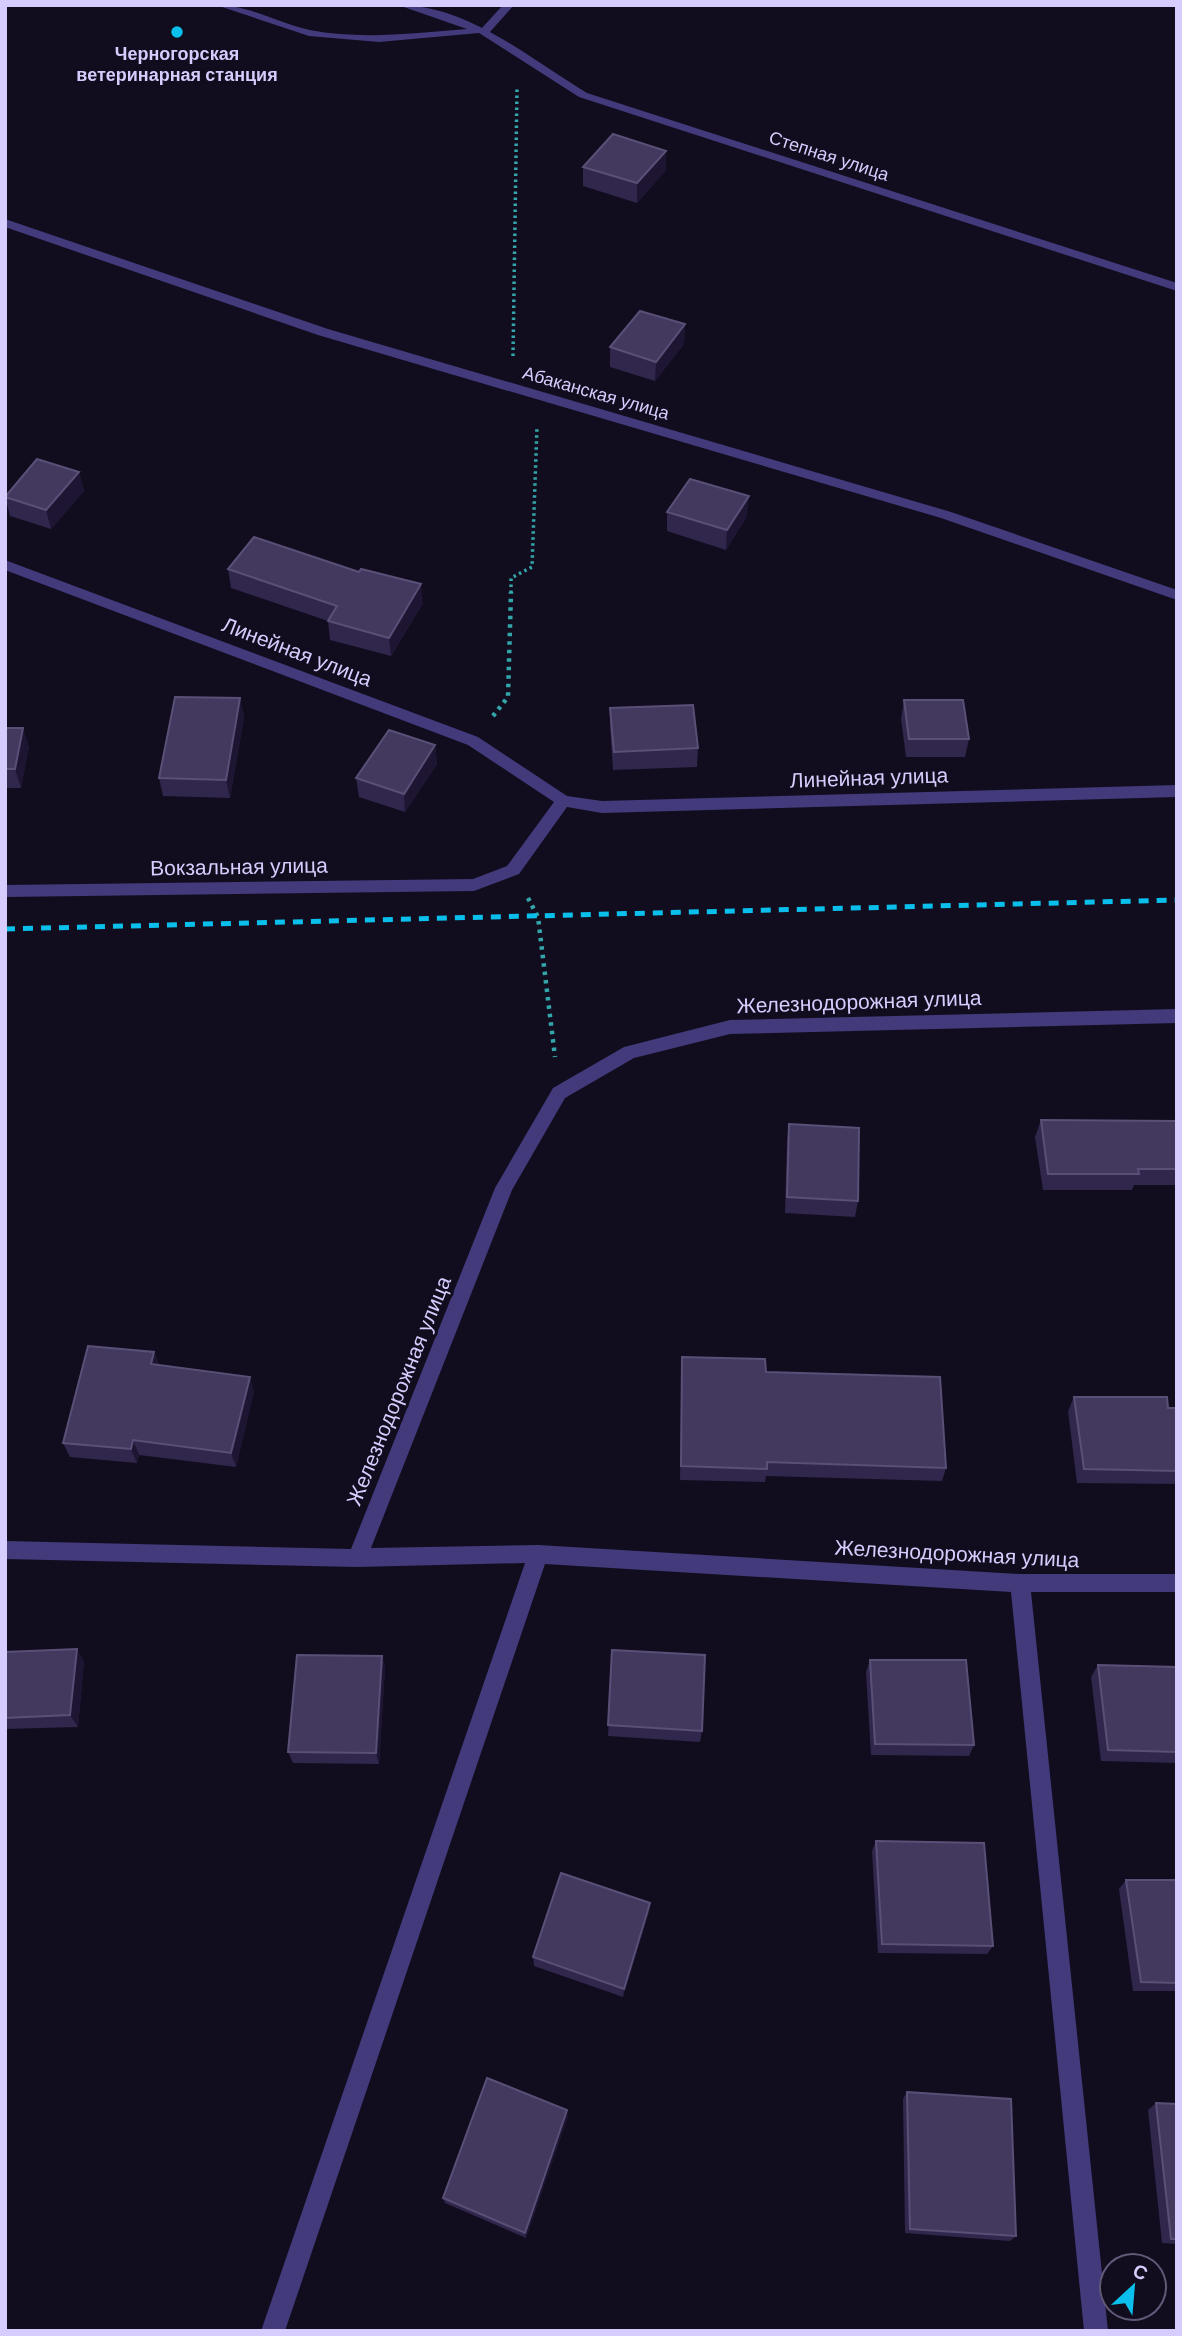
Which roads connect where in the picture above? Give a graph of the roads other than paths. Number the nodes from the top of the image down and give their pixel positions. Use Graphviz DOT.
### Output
graph roads {
  1 [pos="221,5"];
  2 [pos="403,5"];
  3 [pos="509,5"];
  4 [pos="485,31"];
  5 [pos="5,223"];
  6 [pos="1177,287"];
  7 [pos="5,565"];
  8 [pos="1177,595"];
  9 [pos="1177,790"];
  10 [pos="564,801"];
  11 [pos="5,891"];
  12 [pos="1177,1016"];
  13 [pos="5,1550"];
  14 [pos="538,1553"];
  15 [pos="357,1558"];
  16 [pos="1020,1583"];
  17 [pos="1177,1583"];
  18 [pos="273,2331"];
  19 [pos="1096,2331"];
  1 -- 4 [label="street"];
  2 -- 4 [label="street, Степная улица"];
  3 -- 4 [label="street"];
  4 -- 6 [label="street, Степная улица"];
  5 -- 8 [label="street, Абаканская улица"];
  7 -- 10 [label="street, Линейная улица"];
  9 -- 10 [label="street, Линейная улица"];
  10 -- 11 [label="street, Вокзальная улица"];
  12 -- 15 [label="street, Железнодорожная улица"];
  13 -- 15 [label="street, Железнодорожная улица"];
  14 -- 15 [label="street, Железнодорожная улица"];
  14 -- 16 [label="street, Железнодорожная улица"];
  14 -- 18 [label="street"];
  16 -- 17 [label="street, Железнодорожная улица"];
  16 -- 19 [label="street"];
}
